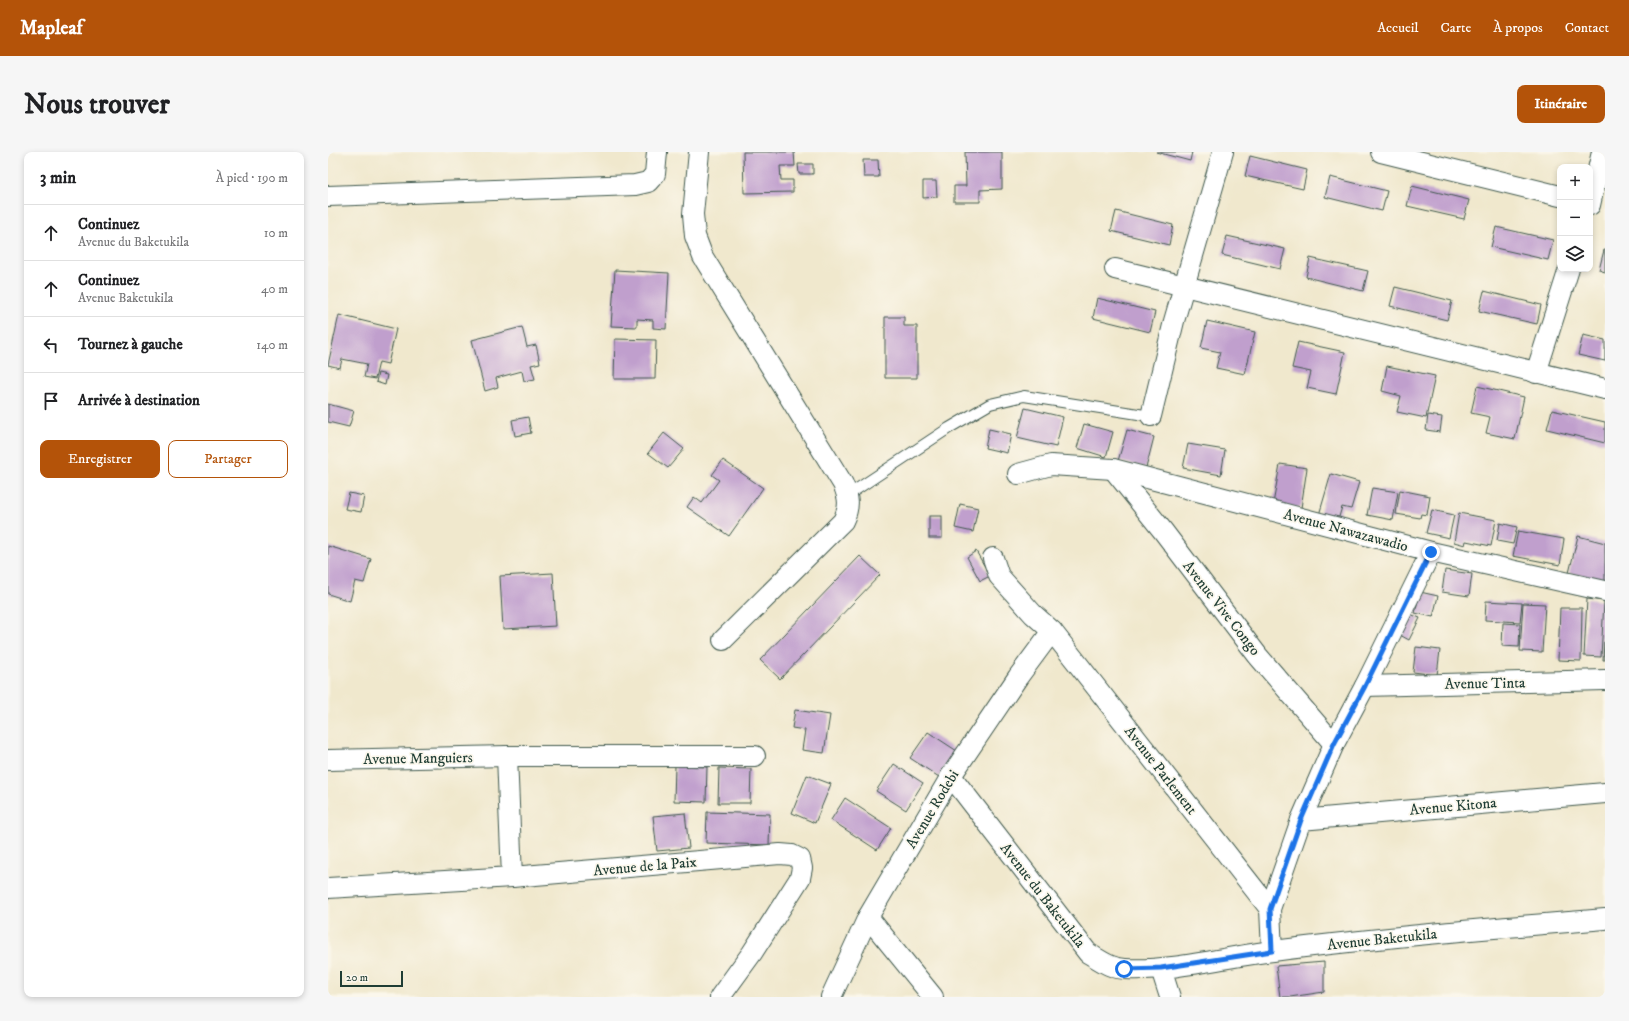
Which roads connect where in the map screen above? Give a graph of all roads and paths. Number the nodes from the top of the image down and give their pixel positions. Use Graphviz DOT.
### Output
graph roads {
  1 [pos="657,152"];
  2 [pos="699,152"];
  3 [pos="1223,152"];
  4 [pos="1381,152"];
  5 [pos="1602,152"];
  6 [pos="1557,195"];
  7 [pos="328,196"];
  8 [pos="1591,200"];
  9 [pos="1593,205"];
  10 [pos="1605,207"];
  11 [pos="1115,269"];
  12 [pos="1568,272"];
  13 [pos="1185,286"];
  14 [pos="1536,373"];
  15 [pos="1605,389"];
  16 [pos="1150,416"];
  17 [pos="1113,469"];
  18 [pos="1018,474"];
  19 [pos="848,495"];
  20 [pos="1431,552"];
  21 [pos="993,558"];
  22 [pos="1605,590"];
  23 [pos="1052,631"];
  24 [pos="723,640"];
  25 [pos="1605,680"];
  26 [pos="1365,686"];
  27 [pos="1334,744"];
  28 [pos="507,756"];
  29 [pos="755,756"];
  30 [pos="328,760"];
  31 [pos="951,776"];
  32 [pos="1605,793"];
  33 [pos="1301,820"];
  34 [pos="512,877"];
  35 [pos="328,888"];
  36 [pos="1270,909"];
  37 [pos="868,917"];
  38 [pos="1605,919"];
  39 [pos="1272,951"];
  40 [pos="1161,968"];
  41 [pos="720,997"];
  42 [pos="831,997"];
  43 [pos="934,997"];
  44 [pos="1170,997"];
  1 -- 7 [label="street"];
  2 -- 19 [label="street"];
  3 -- 13 [label="street"];
  4 -- 6 [label="street"];
  5 -- 8 [label="street"];
  9 -- 10 [label="street"];
  11 -- 13 [label="street"];
  12 -- 14 [label="street"];
  13 -- 14 [label="street"];
  13 -- 16 [label="street"];
  14 -- 15 [label="street"];
  16 -- 19 [label="lane"];
  17 -- 18 [label="street, Avenue Nawazawadio"];
  17 -- 20 [label="street, Avenue Nawazawadio"];
  17 -- 27 [label="street, Avenue Vive Congo"];
  19 -- 24 [label="street"];
  20 -- 22 [label="street, Avenue Nawazawadio"];
  20 -- 26 [label="street"];
  21 -- 23 [label="street, Avenue Parlement"];
  23 -- 31 [label="street, Avenue Rodebi"];
  23 -- 36 [label="street, Avenue Parlement"];
  25 -- 26 [label="street, Avenue Tinta"];
  26 -- 27 [label="street"];
  27 -- 33 [label="street"];
  28 -- 29 [label="street, Avenue Manguiers"];
  28 -- 30 [label="street, Avenue Manguiers"];
  28 -- 34 [label="street"];
  31 -- 37 [label="street, Avenue Rodebi"];
  31 -- 40 [label="street, Avenue du Baketukila"];
  32 -- 33 [label="street, Avenue Kitona"];
  33 -- 36 [label="street"];
  34 -- 35 [label="street, Avenue de la Paix"];
  34 -- 41 [label="street, Avenue de la Paix"];
  36 -- 39 [label="street"];
  37 -- 42 [label="street, Avenue Rodebi"];
  37 -- 43 [label="street"];
  38 -- 39 [label="street, Avenue Baketukila"];
  39 -- 40 [label="street, Avenue Baketukila"];
  40 -- 44 [label="street"];
}
